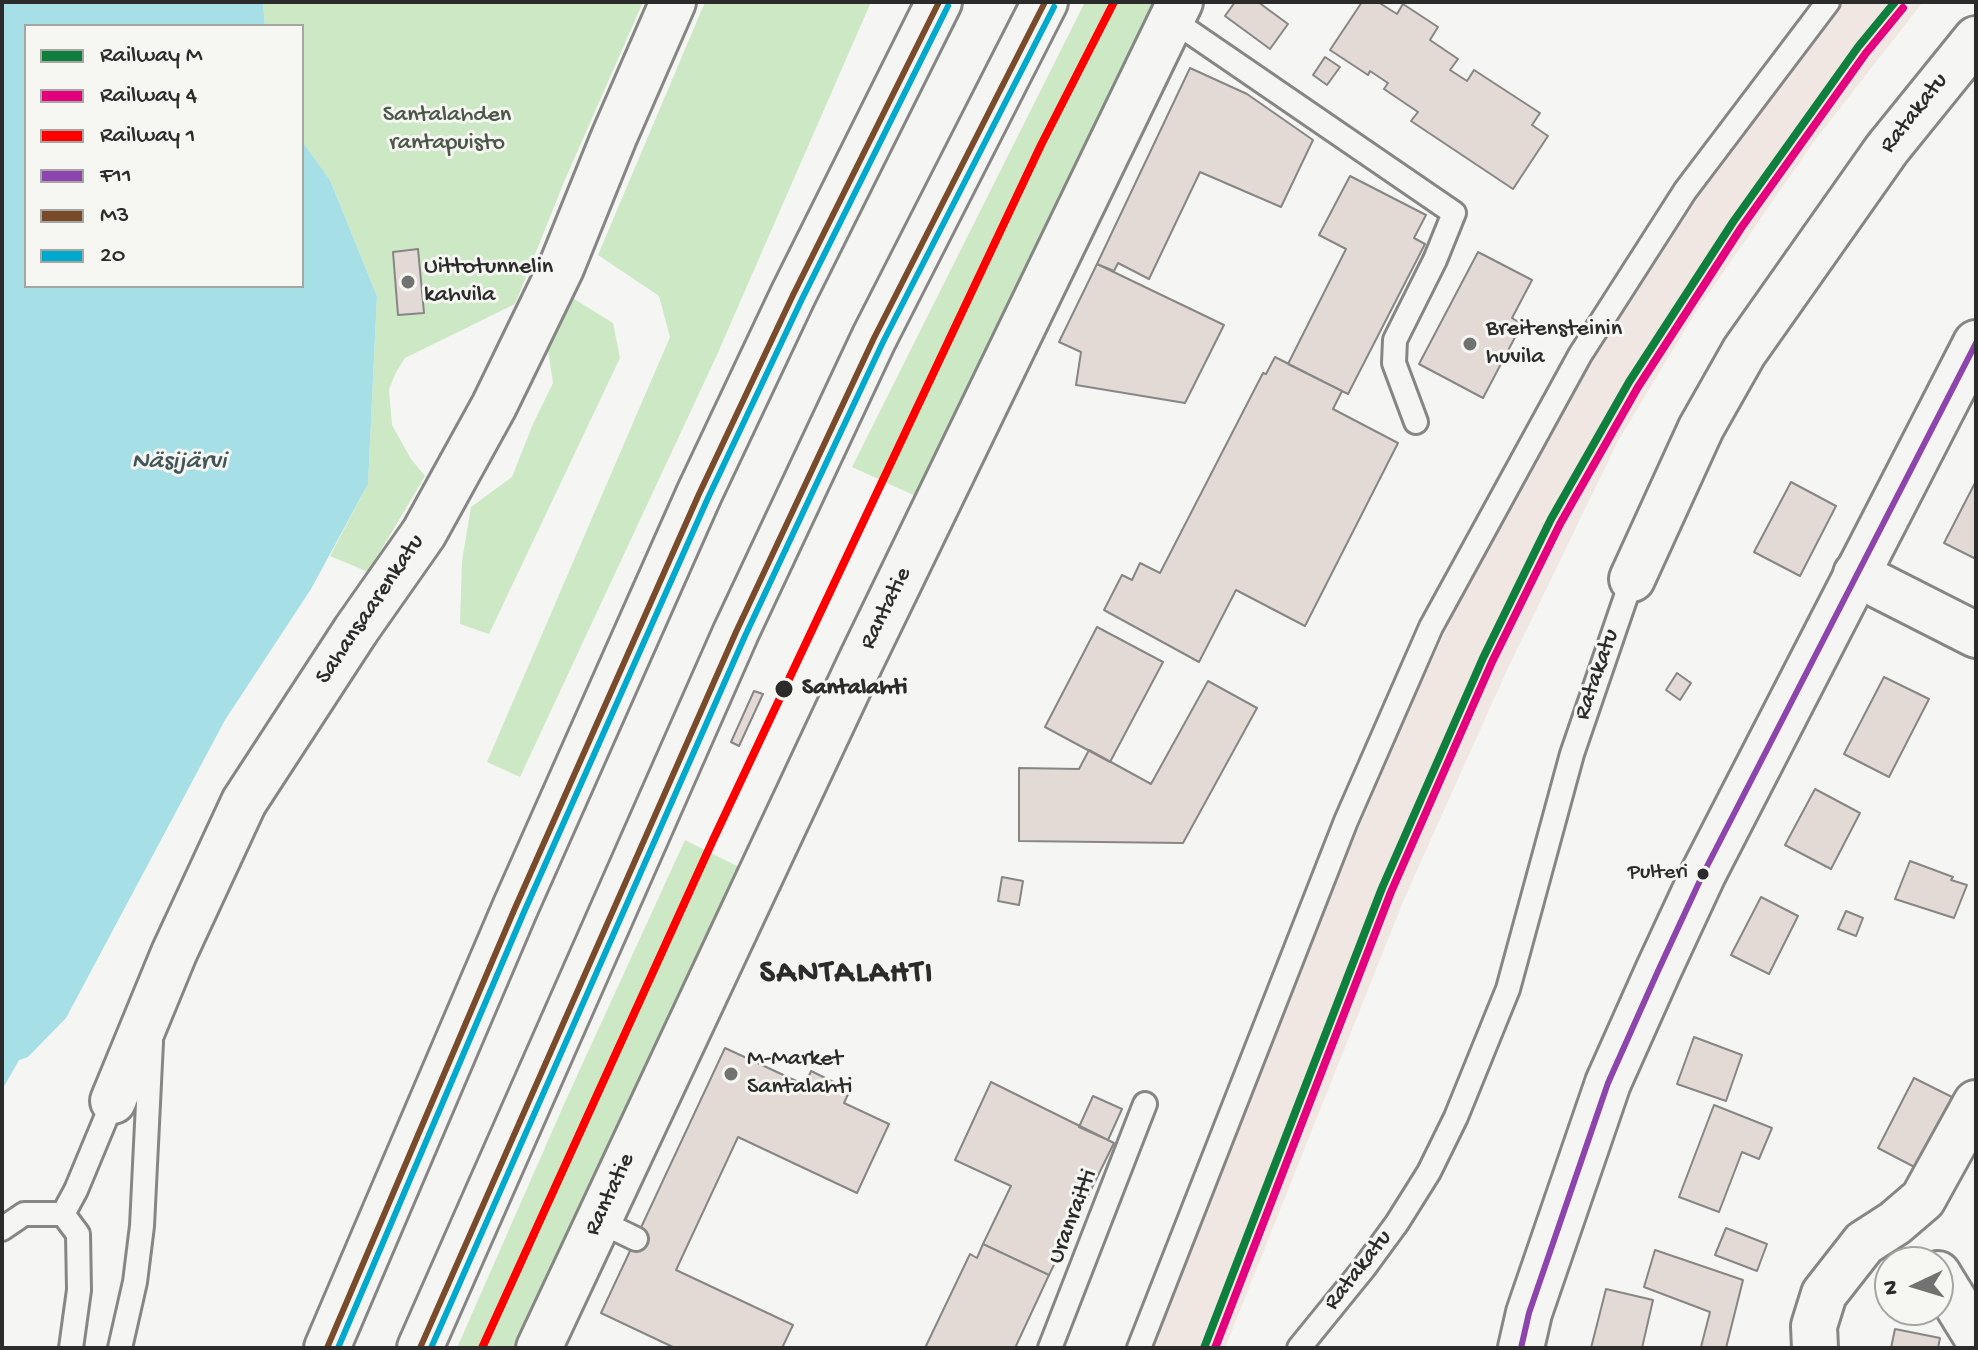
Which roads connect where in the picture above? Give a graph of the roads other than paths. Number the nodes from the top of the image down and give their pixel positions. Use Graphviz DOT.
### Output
graph roads {
  1 [pos="673,2"];
  2 [pos="939,2"];
  3 [pos="1045,2"];
  4 [pos="1828,2"];
  5 [pos="1175,10"];
  6 [pos="1976,39"];
  7 [pos="1976,343"];
  8 [pos="1416,422"];
  9 [pos="1856,574"];
  10 [pos="1632,579"];
  11 [pos="1976,635"];
  12 [pos="152,1009"];
  13 [pos="113,1101"];
  14 [pos="1976,1103"];
  15 [pos="1145,1104"];
  16 [pos="63,1214"];
  17 [pos="1895,1223"];
  18 [pos="2,1229"];
  19 [pos="1916,1246"];
  20 [pos="1954,1300"];
  21 [pos="1976,1336"];
  22 [pos="71,1348"];
  23 [pos="120,1348"];
  24 [pos="327,1348"];
  25 [pos="420,1348"];
  26 [pos="539,1348"];
  27 [pos="1050,1348"];
  28 [pos="1139,1348"];
  29 [pos="1299,1348"];
  30 [pos="1521,1348"];
  31 [pos="1815,1348"];
  1 -- 12 [label="main road, Sahansaarenkatu"];
  2 -- 24 [label="main road"];
  3 -- 25 [label="main road"];
  4 -- 28 [label="lane"];
  5 -- 8 [label="lane"];
  5 -- 26 [label="main road, Rantatie"];
  6 -- 10 [label="main road, Ratakatu"];
  7 -- 9 [label="main road"];
  9 -- 11 [label="main road"];
  9 -- 30 [label="main road"];
  10 -- 29 [label="lane, Ratakatu"];
  12 -- 13 [label="main road, Sahansaarenkatu"];
  12 -- 23 [label="lane"];
  13 -- 16 [label="lane, Sahansaarenkatu"];
  14 -- 17 [label="main road"];
  15 -- 27 [label="lane, Uranraitti"];
  16 -- 18 [label="lane"];
  16 -- 22 [label="lane"];
  17 -- 19 [label="main road"];
  17 -- 31 [label="main road"];
  20 -- 21 [label="main road"];
}
